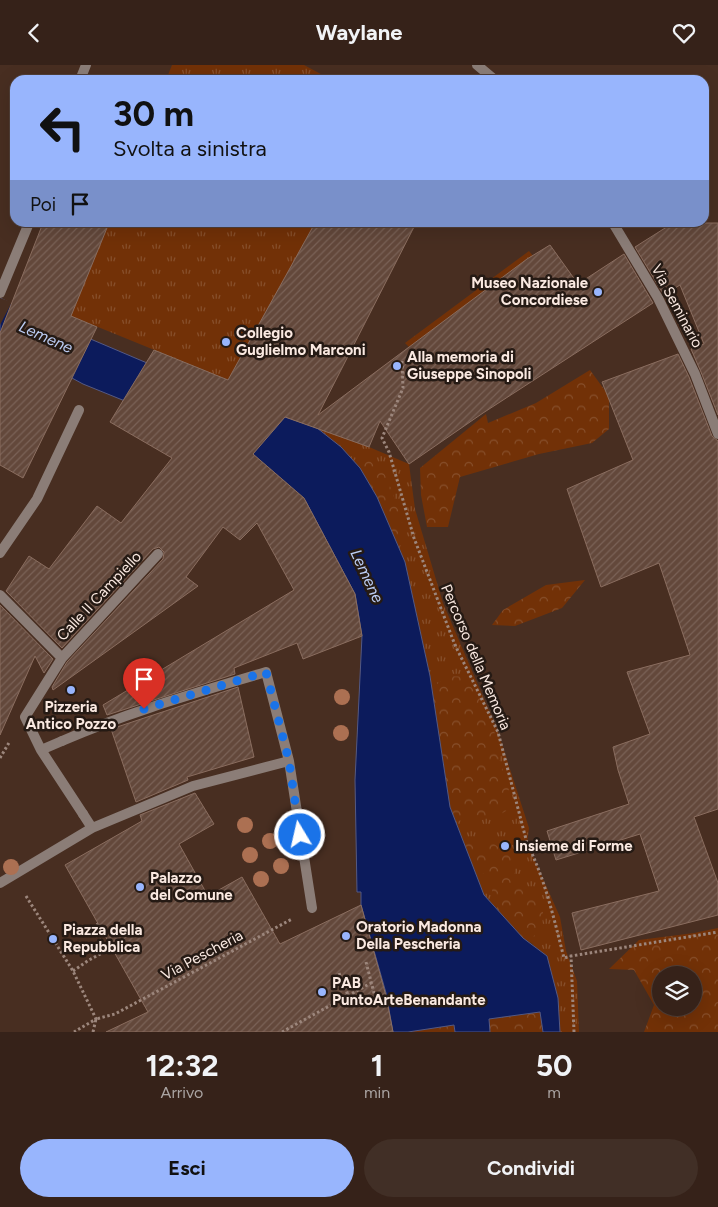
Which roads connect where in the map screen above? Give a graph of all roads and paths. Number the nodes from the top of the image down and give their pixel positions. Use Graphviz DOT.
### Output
graph roads {
  1 [pos="477,65"];
  2 [pos="489,75"];
  3 [pos="27,227"];
  4 [pos="615,227"];
  5 [pos="0,293"];
  6 [pos="402,361"];
  7 [pos="79,410"];
  8 [pos="718,434"];
  9 [pos="0,553"];
  10 [pos="158,554"];
  11 [pos="0,595"];
  12 [pos="62,658"];
  13 [pos="41,750"];
  14 [pos="289,761"];
  15 [pos="92,828"];
  16 [pos="14,875"];
  17 [pos="0,883"];
  18 [pos="312,909"];
  19 [pos="98,924"];
  20 [pos="718,932"];
  21 [pos="571,956"];
  22 [pos="366,962"];
  23 [pos="73,971"];
  24 [pos="339,973"];
  25 [pos="371,983"];
  26 [pos="348,995"];
  27 [pos="375,997"];
  28 [pos="96,1019"];
  29 [pos="74,1032"];
  30 [pos="94,1032"];
  31 [pos="282,1032"];
  32 [pos="574,1032"];
  1 -- 2 [label="street"];
  3 -- 5 [label="street"];
  4 -- 8 [label="street, Via Seminario"];
  6 -- 21 [label="path, Percorso della Memoria"];
  7 -- 9 [label="street"];
  10 -- 12 [label="street, Calle II Campiello"];
  11 -- 12 [label="street, Calle II Campiello"];
  12 -- 13 [label="street"];
  13 -- 14 [label="street"];
  13 -- 15 [label="street"];
  14 -- 15 [label="street"];
  14 -- 18 [label="street"];
  15 -- 16 [label="street"];
  16 -- 17 [label="street"];
  16 -- 23 [label="path"];
  18 -- 28 [label="path, Via Pescheria"];
  19 -- 23 [label="path"];
  20 -- 21 [label="path"];
  21 -- 32 [label="path"];
  22 -- 25 [label="path"];
  23 -- 28 [label="path"];
  24 -- 26 [label="path"];
  25 -- 26 [label="path"];
  25 -- 27 [label="path"];
  26 -- 31 [label="path"];
  28 -- 29 [label="path, Via Pescheria"];
  28 -- 30 [label="path"];
}
